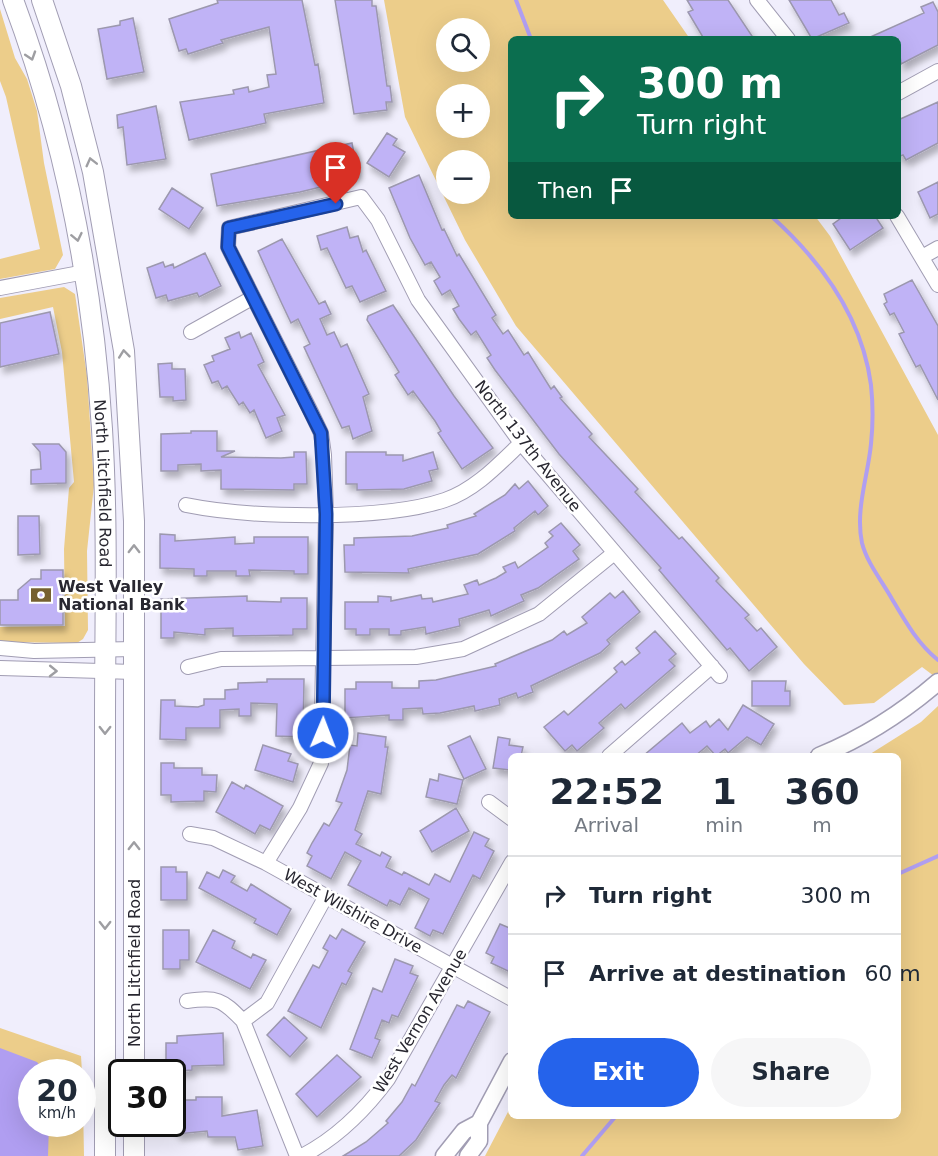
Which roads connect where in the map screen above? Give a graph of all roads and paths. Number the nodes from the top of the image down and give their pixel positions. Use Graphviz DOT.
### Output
graph roads {
  1 [pos="13,0"];
  2 [pos="42,0"];
  3 [pos="757,0"];
  4 [pos="786,36"];
  5 [pos="938,71"];
  6 [pos="901,91"];
  7 [pos="899,219"];
  8 [pos="938,248"];
  9 [pos="922,257"];
  10 [pos="85,272"];
  11 [pos="938,285"];
  12 [pos="0,288"];
  13 [pos="252,298"];
  14 [pos="191,332"];
  15 [pos="521,443"];
  16 [pos="186,505"];
  17 [pos="326,514"];
  18 [pos="613,554"];
  19 [pos="0,648"];
  20 [pos="134,649"];
  21 [pos="105,650"];
  22 [pos="324,659"];
  23 [pos="188,667"];
  24 [pos="0,668"];
  25 [pos="105,672"];
  26 [pos="134,672"];
  27 [pos="938,682"];
  28 [pos="614,753"];
  29 [pos="826,753"];
  30 [pos="489,802"];
  31 [pos="508,816"];
  32 [pos="190,834"];
  33 [pos="266,863"];
  34 [pos="508,869"];
  35 [pos="326,896"];
  36 [pos="452,967"];
  37 [pos="508,997"];
  38 [pos="187,1001"];
  39 [pos="243,1021"];
  40 [pos="134,1059"];
  41 [pos="508,1069"];
  42 [pos="479,1124"];
  43 [pos="134,1137"];
  44 [pos="105,1156"];
  45 [pos="134,1156"];
  46 [pos="297,1156"];
  47 [pos="302,1156"];
  48 [pos="444,1156"];
  49 [pos="468,1156"];
  1 -- 10 [label="main road, North Litchfield Road, one-way"];
  20 -- 2 [label="main road, North Litchfield Road, one-way"];
  3 -- 4 [label="street"];
  5 -- 6 [label="street"];
  7 -- 9 [label="street"];
  8 -- 9 [label="street"];
  9 -- 11 [label="street"];
  10 -- 12 [label="street"];
  10 -- 21 [label="main road, North Litchfield Road"];
  13 -- 14 [label="street"];
  13 -- 15 [label="street, North 137th Avenue"];
  13 -- 17 [label="street"];
  15 -- 17 [label="street"];
  15 -- 18 [label="street, North 137th Avenue"];
  16 -- 17 [label="street"];
  17 -- 22 [label="street"];
  18 -- 22 [label="street"];
  18 -- 28 [label="street, North 137th Avenue"];
  19 -- 21 [label="street"];
  20 -- 21 [label="street"];
  20 -- 26 [label="main road, North Litchfield Road"];
  21 -- 25 [label="main road, North Litchfield Road"];
  22 -- 23 [label="street"];
  22 -- 33 [label="street"];
  24 -- 25 [label="street, one-way"];
  25 -- 26 [label="street"];
  25 -- 44 [label="main road, North Litchfield Road, one-way"];
  40 -- 26 [label="main road, North Litchfield Road, one-way"];
  27 -- 29 [label="street"];
  30 -- 31 [label="street"];
  32 -- 33 [label="street, West Wilshire Drive"];
  33 -- 35 [label="street, West Wilshire Drive"];
  34 -- 36 [label="street, West Vernon Avenue"];
  35 -- 36 [label="street, West Wilshire Drive"];
  35 -- 39 [label="street"];
  36 -- 37 [label="street, West Wilshire Drive"];
  36 -- 47 [label="street, West Vernon Avenue"];
  38 -- 39 [label="street"];
  39 -- 46 [label="street"];
  41 -- 42 [label="street"];
  42 -- 48 [label="street"];
  42 -- 49 [label="street"];
  43 -- 45 [label="main road"];
}
